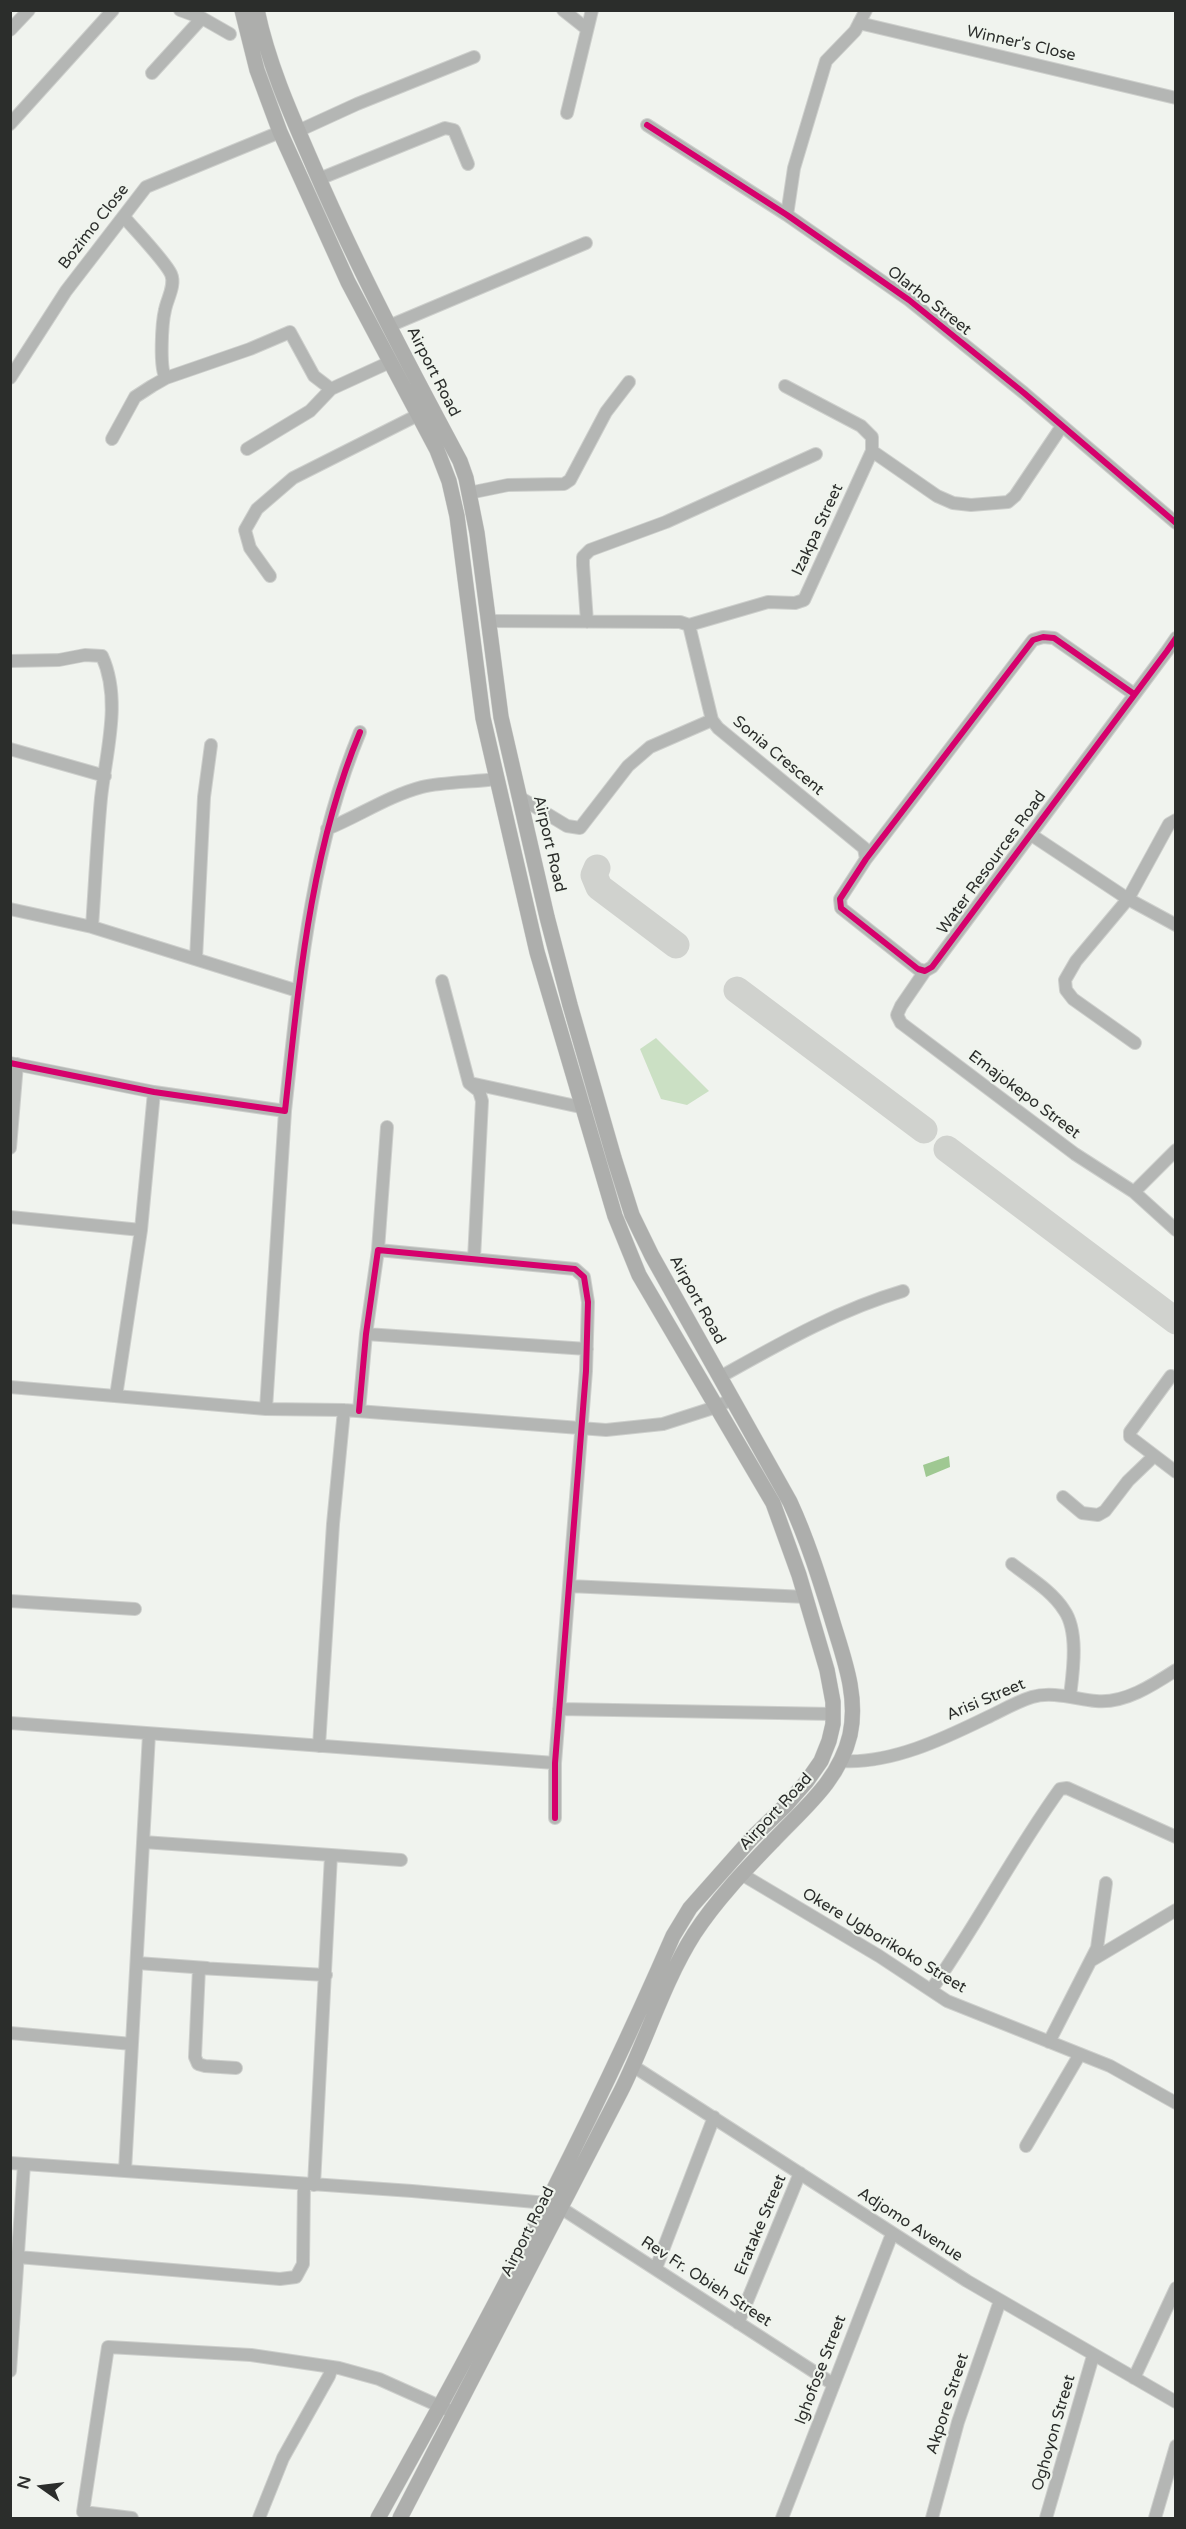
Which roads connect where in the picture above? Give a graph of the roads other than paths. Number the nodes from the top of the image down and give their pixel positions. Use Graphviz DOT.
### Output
graph roads {
  1 [pos="29,10"];
  2 [pos="113,10"];
  3 [pos="180,10"];
  4 [pos="242,10"];
  5 [pos="257,10"];
  6 [pos="563,10"];
  7 [pos="592,10"];
  8 [pos="866,10"];
  9 [pos="202,18"];
  10 [pos="859,23"];
  11 [pos="587,29"];
  12 [pos="10,30"];
  13 [pos="230,34"];
  14 [pos="474,57"];
  15 [pos="152,73"];
  16 [pos="1176,98"];
  17 [pos="567,113"];
  18 [pos="10,124"];
  19 [pos="647,125"];
  20 [pos="298,131"];
  21 [pos="280,132"];
  22 [pos="468,164"];
  23 [pos="319,179"];
  24 [pos="328,200"];
  25 [pos="314,207"];
  26 [pos="787,215"];
  27 [pos="124,217"];
  28 [pos="586,243"];
  29 [pos="389,326"];
  30 [pos="390,362"];
  31 [pos="10,378"];
  32 [pos="166,378"];
  33 [pos="629,382"];
  34 [pos="784,386"];
  35 [pos="331,389"];
  36 [pos="418,415"];
  37 [pos="1062,426"];
  38 [pos="112,439"];
  39 [pos="247,449"];
  40 [pos="872,451"];
  41 [pos="816,454"];
  42 [pos="470,493"];
  43 [pos="1176,523"];
  44 [pos="270,576"];
  45 [pos="488,621"];
  46 [pos="587,622"];
  47 [pos="689,625"];
  48 [pos="1174,644"];
  49 [pos="10,661"];
  50 [pos="1134,694"];
  51 [pos="712,720"];
  52 [pos="360,732"];
  53 [pos="211,745"];
  54 [pos="10,749"];
  55 [pos="105,776"];
  56 [pos="497,779"];
  57 [pos="519,797"];
  58 [pos="1176,820"];
  59 [pos="327,829"];
  60 [pos="1030,834"];
  61 [pos="866,859"];
  62 [pos="1128,899"];
  63 [pos="10,909"];
  64 [pos="1176,925"];
  65 [pos="92,927"];
  66 [pos="196,959"];
  67 [pos="925,971"];
  68 [pos="442,981"];
  69 [pos="298,991"];
  70 [pos="562,1008"];
  71 [pos="1135,1043"];
  72 [pos="14,1063"];
  73 [pos="469,1083"];
  74 [pos="154,1092"];
  75 [pos="585,1108"];
  76 [pos="285,1111"];
  77 [pos="387,1126"];
  78 [pos="10,1148"];
  79 [pos="1176,1150"];
  80 [pos="1134,1192"];
  81 [pos="10,1217"];
  82 [pos="141,1230"];
  83 [pos="1176,1230"];
  84 [pos="378,1250"];
  85 [pos="474,1259"];
  86 [pos="903,1291"];
  87 [pos="366,1334"];
  88 [pos="587,1349"];
  89 [pos="1171,1376"];
  90 [pos="720,1377"];
  91 [pos="10,1387"];
  92 [pos="116,1396"];
  93 [pos="732,1399"];
  94 [pos="716,1407"];
  95 [pos="266,1409"];
  96 [pos="344,1410"];
  97 [pos="359,1412"];
  98 [pos="582,1428"];
  99 [pos="1154,1456"];
  100 [pos="1176,1472"];
  101 [pos="1063,1497"];
  102 [pos="1012,1564"];
  103 [pos="569,1586"];
  104 [pos="806,1597"];
  105 [pos="10,1601"];
  106 [pos="135,1609"];
  107 [pos="1176,1670"];
  108 [pos="1070,1696"];
  109 [pos="559,1709"];
  110 [pos="833,1714"];
  111 [pos="10,1723"];
  112 [pos="149,1734"];
  113 [pos="319,1746"];
  114 [pos="843,1761"];
  115 [pos="555,1763"];
  116 [pos="555,1818"];
  117 [pos="1176,1837"];
  118 [pos="143,1842"];
  119 [pos="331,1855"];
  120 [pos="401,1860"];
  121 [pos="743,1875"];
  122 [pos="1106,1883"];
  123 [pos="1176,1910"];
  124 [pos="1092,1960"];
  125 [pos="137,1964"];
  126 [pos="213,1969"];
  127 [pos="326,1976"];
  128 [pos="931,1990"];
  129 [pos="10,2033"];
  130 [pos="1049,2042"];
  131 [pos="132,2044"];
  132 [pos="1080,2054"];
  133 [pos="633,2066"];
  134 [pos="236,2068"];
  135 [pos="1176,2103"];
  136 [pos="714,2116"];
  137 [pos="1026,2146"];
  138 [pos="10,2163"];
  139 [pos="24,2164"];
  140 [pos="125,2171"];
  141 [pos="800,2173"];
  142 [pos="309,2185"];
  143 [pos="554,2205"];
  144 [pos="892,2234"];
  145 [pos="18,2257"];
  146 [pos="656,2268"];
  147 [pos="1176,2288"];
  148 [pos="1000,2301"];
  149 [pos="738,2323"];
  150 [pos="1094,2356"];
  151 [pos="332,2367"];
  152 [pos="10,2371"];
  153 [pos="1134,2378"];
  154 [pos="833,2384"];
  155 [pos="1176,2402"];
  156 [pos="451,2403"];
  157 [pos="1176,2446"];
  158 [pos="132,2518"];
  159 [pos="259,2518"];
  160 [pos="378,2518"];
  161 [pos="400,2518"];
  162 [pos="782,2518"];
  163 [pos="932,2518"];
  164 [pos="1046,2518"];
  165 [pos="1155,2518"];
  1 -- 12 [label="street"];
  2 -- 18 [label="street"];
  3 -- 9 [label="street"];
  4 -- 21 [label="main road, Airport Road"];
  5 -- 20 [label="main road, Airport Road"];
  6 -- 11 [label="street"];
  7 -- 11 [label="street"];
  8 -- 10 [label="street"];
  9 -- 13 [label="street"];
  9 -- 15 [label="street"];
  10 -- 16 [label="street, Winner's Close"];
  10 -- 26 [label="street"];
  11 -- 17 [label="street"];
  14 -- 20 [label="street"];
  19 -- 26 [label="street, Olarho Street"];
  20 -- 23 [label="main road, Airport Road"];
  21 -- 25 [label="main road, Airport Road"];
  21 -- 27 [label="street, Bozimo Close"];
  22 -- 23 [label="street"];
  23 -- 24 [label="main road, Airport Road"];
  24 -- 25 [label="main road"];
  24 -- 29 [label="main road, Airport Road"];
  25 -- 30 [label="main road, Airport Road"];
  26 -- 37 [label="street, Olarho Street"];
  27 -- 31 [label="street, Bozimo Close"];
  27 -- 32 [label="street"];
  28 -- 29 [label="street"];
  29 -- 42 [label="main road, Airport Road"];
  30 -- 35 [label="street"];
  30 -- 36 [label="main road, Airport Road"];
  32 -- 35 [label="street"];
  32 -- 38 [label="street"];
  33 -- 42 [label="street"];
  34 -- 40 [label="street"];
  35 -- 39 [label="street"];
  36 -- 44 [label="street"];
  36 -- 56 [label="main road, Airport Road"];
  37 -- 40 [label="street"];
  37 -- 43 [label="street, Olarho Street"];
  40 -- 47 [label="street, Izakpa Street"];
  41 -- 46 [label="street"];
  42 -- 45 [label="main road, Airport Road"];
  45 -- 46 [label="street, Izakpa Street"];
  45 -- 57 [label="main road, Airport Road"];
  46 -- 47 [label="street, Izakpa Street"];
  47 -- 51 [label="street, Sonia Crescent"];
  48 -- 50 [label="street, Water Resources Road"];
  49 -- 55 [label="street"];
  50 -- 60 [label="street, Water Resources Road"];
  50 -- 61 [label="street"];
  51 -- 57 [label="street"];
  51 -- 61 [label="street, Sonia Crescent"];
  52 -- 59 [label="street"];
  53 -- 66 [label="street"];
  54 -- 55 [label="street"];
  55 -- 65 [label="street"];
  56 -- 59 [label="street"];
  56 -- 70 [label="main road, Airport Road"];
  57 -- 70 [label="main road, Airport Road"];
  58 -- 62 [label="street"];
  59 -- 69 [label="street"];
  60 -- 62 [label="street"];
  60 -- 67 [label="street, Water Resources Road"];
  61 -- 67 [label="street"];
  62 -- 64 [label="street"];
  62 -- 71 [label="street"];
  63 -- 65 [label="street"];
  65 -- 66 [label="street"];
  66 -- 69 [label="street"];
  67 -- 80 [label="street, Emajokepo Street"];
  68 -- 73 [label="street"];
  69 -- 76 [label="street"];
  70 -- 75 [label="main road, Airport Road"];
  70 -- 90 [label="main road, Airport Road"];
  72 -- 74 [label="street"];
  72 -- 78 [label="street"];
  73 -- 75 [label="street"];
  73 -- 85 [label="street"];
  74 -- 76 [label="street"];
  74 -- 82 [label="street"];
  75 -- 94 [label="main road, Airport Road"];
  76 -- 95 [label="street"];
  77 -- 84 [label="street"];
  79 -- 80 [label="street"];
  80 -- 83 [label="street, Emajokepo Street"];
  81 -- 82 [label="street"];
  82 -- 92 [label="street"];
  84 -- 85 [label="street"];
  84 -- 87 [label="street"];
  85 -- 88 [label="street"];
  86 -- 90 [label="street"];
  87 -- 88 [label="street"];
  87 -- 97 [label="street"];
  88 -- 98 [label="street"];
  89 -- 99 [label="street"];
  90 -- 93 [label="main road, Airport Road"];
  91 -- 92 [label="street"];
  92 -- 95 [label="street"];
  93 -- 94 [label="street"];
  93 -- 114 [label="main road, Airport Road"];
  94 -- 98 [label="street"];
  94 -- 104 [label="main road, Airport Road"];
  95 -- 96 [label="street"];
  96 -- 97 [label="street"];
  96 -- 113 [label="street"];
  97 -- 98 [label="street"];
  98 -- 103 [label="street"];
  99 -- 100 [label="street"];
  99 -- 101 [label="street"];
  102 -- 108 [label="street"];
  103 -- 104 [label="street"];
  103 -- 109 [label="street"];
  104 -- 110 [label="main road, Airport Road"];
  105 -- 106 [label="street"];
  107 -- 108 [label="street, Arisi Street"];
  108 -- 114 [label="street, Arisi Street"];
  109 -- 110 [label="street"];
  109 -- 115 [label="street"];
  110 -- 143 [label="main road, Airport Road"];
  111 -- 112 [label="street"];
  112 -- 113 [label="street"];
  112 -- 118 [label="street"];
  113 -- 115 [label="street"];
  114 -- 121 [label="main road, Airport Road"];
  115 -- 116 [label="street"];
  117 -- 128 [label="street"];
  118 -- 119 [label="street"];
  118 -- 125 [label="street"];
  119 -- 120 [label="street"];
  119 -- 127 [label="street"];
  121 -- 128 [label="street, Okere Ugborikoko Street"];
  121 -- 133 [label="main road, Airport Road"];
  122 -- 124 [label="street"];
  123 -- 124 [label="street"];
  124 -- 130 [label="street"];
  125 -- 126 [label="street"];
  125 -- 131 [label="street"];
  126 -- 127 [label="street"];
  126 -- 134 [label="street"];
  127 -- 142 [label="street"];
  128 -- 130 [label="street, Okere Ugborikoko Street"];
  129 -- 131 [label="street"];
  130 -- 132 [label="street, Okere Ugborikoko Street"];
  131 -- 140 [label="street"];
  132 -- 135 [label="street, Okere Ugborikoko Street"];
  132 -- 137 [label="street"];
  133 -- 136 [label="street, Adjomo Avenue"];
  133 -- 143 [label="main road, Airport Road"];
  136 -- 141 [label="street, Adjomo Avenue"];
  136 -- 146 [label="street"];
  138 -- 139 [label="street"];
  139 -- 140 [label="street"];
  139 -- 145 [label="street"];
  140 -- 142 [label="street"];
  141 -- 144 [label="street, Adjomo Avenue"];
  141 -- 149 [label="street, Eratake Street"];
  142 -- 143 [label="street"];
  142 -- 145 [label="street"];
  143 -- 146 [label="street, Rev Fr. Obieh Street"];
  143 -- 156 [label="main road, Airport Road"];
  144 -- 148 [label="street, Adjomo Avenue"];
  144 -- 154 [label="street, Ighofose Street"];
  145 -- 152 [label="street"];
  146 -- 149 [label="street, Rev Fr. Obieh Street"];
  147 -- 153 [label="street"];
  148 -- 150 [label="street, Adjomo Avenue"];
  148 -- 163 [label="street, Akpore Street"];
  149 -- 154 [label="street, Rev Fr. Obieh Street"];
  150 -- 153 [label="street, Adjomo Avenue"];
  150 -- 164 [label="street, Oghoyon Street"];
  151 -- 156 [label="street"];
  151 -- 158 [label="street"];
  151 -- 159 [label="street"];
  153 -- 155 [label="street, Adjomo Avenue"];
  154 -- 162 [label="street, Ighofose Street"];
  156 -- 160 [label="main road, Airport Road"];
  156 -- 161 [label="main road, Airport Road"];
  157 -- 165 [label="street"];
}
